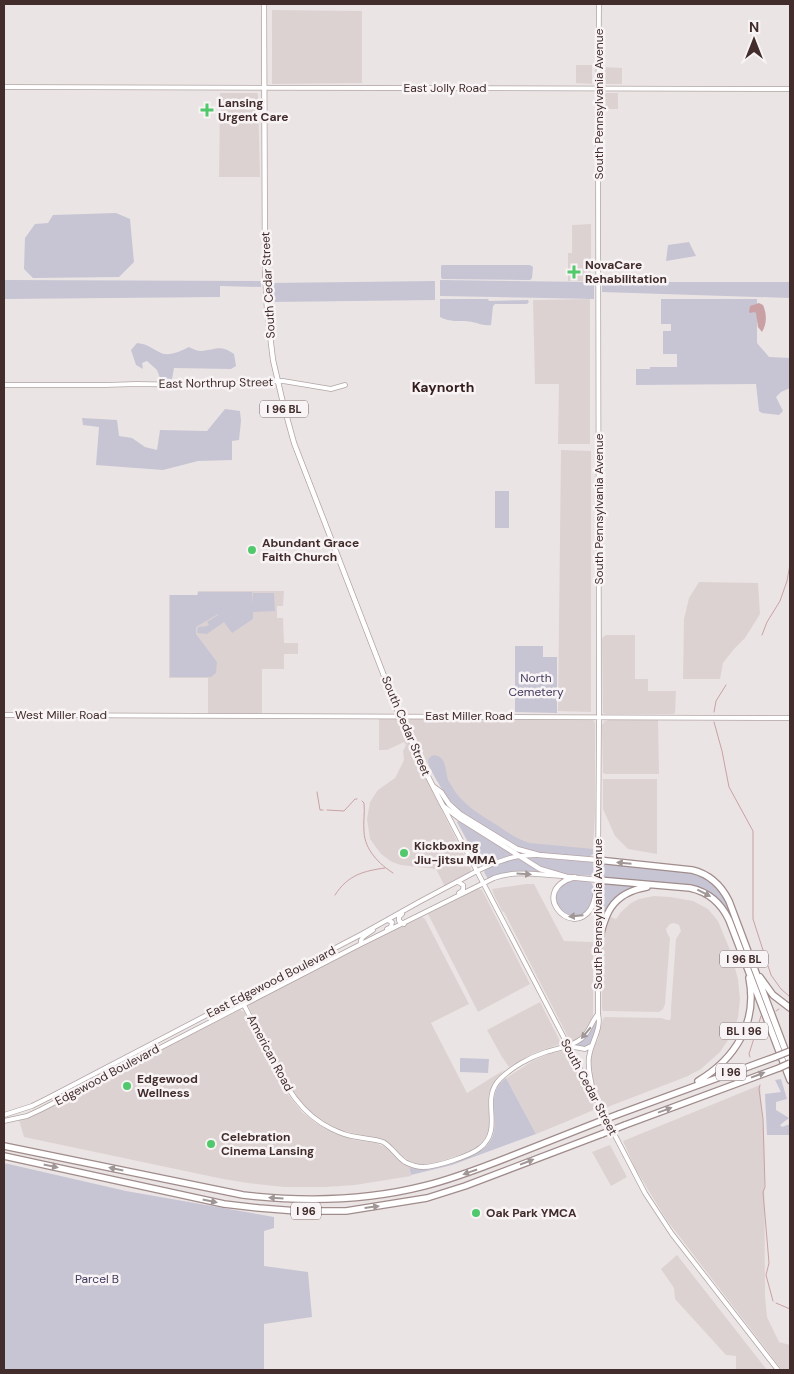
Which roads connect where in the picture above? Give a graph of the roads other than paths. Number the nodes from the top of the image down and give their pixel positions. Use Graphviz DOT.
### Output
graph roads {
  1 [pos="264,4"];
  2 [pos="599,4"];
  3 [pos="4,87"];
  4 [pos="264,87"];
  5 [pos="598,88"];
  6 [pos="790,89"];
  7 [pos="277,381"];
  8 [pos="4,385"];
  9 [pos="345,385"];
  10 [pos="4,715"];
  11 [pos="117,715"];
  12 [pos="400,715"];
  13 [pos="599,717"];
  14 [pos="790,718"];
  15 [pos="433,786"];
  16 [pos="443,806"];
  17 [pos="539,855"];
  18 [pos="519,856"];
  19 [pos="598,860"];
  20 [pos="477,871"];
  21 [pos="566,877"];
  22 [pos="575,877"];
  23 [pos="598,880"];
  24 [pos="458,882"];
  25 [pos="484,884"];
  26 [pos="657,885"];
  27 [pos="429,897"];
  28 [pos="434,909"];
  29 [pos="387,920"];
  30 [pos="380,924"];
  31 [pos="404,924"];
  32 [pos="366,941"];
  33 [pos="361,944"];
  34 [pos="598,947"];
  35 [pos="742,952"];
  36 [pos="749,955"];
  37 [pos="320,956"];
  38 [pos="287,973"];
  39 [pos="300,976"];
  40 [pos="257,998"];
  41 [pos="234,1001"];
  42 [pos="244,1005"];
  43 [pos="790,1008"];
  44 [pos="598,1014"];
  45 [pos="195,1021"];
  46 [pos="209,1023"];
  47 [pos="180,1029"];
  48 [pos="181,1037"];
  49 [pos="165,1045"];
  50 [pos="568,1046"];
  51 [pos="592,1046"];
  52 [pos="790,1051"];
  53 [pos="790,1063"];
  54 [pos="112,1065"];
  55 [pos="790,1080"];
  56 [pos="91,1084"];
  57 [pos="70,1086"];
  58 [pos="688,1088"];
  59 [pos="594,1096"];
  60 [pos="48,1098"];
  61 [pos="52,1103"];
  62 [pos="4,1115"];
  63 [pos="26,1116"];
  64 [pos="4,1122"];
  65 [pos="4,1146"];
  66 [pos="4,1156"];
  67 [pos="778,1370"];
  1 -- 4 [label="main road, South Cedar Street / I 96 BL"];
  2 -- 5 [label="street, South Pennsylvania Avenue"];
  3 -- 4 [label="street, East Jolly Road"];
  4 -- 5 [label="street, East Jolly Road"];
  4 -- 7 [label="main road, South Cedar Street / I 96 BL"];
  5 -- 6 [label="street, East Jolly Road"];
  5 -- 13 [label="street, South Pennsylvania Avenue"];
  7 -- 8 [label="street, East Northrup Street"];
  7 -- 9 [label="street, East Northrup Street"];
  7 -- 12 [label="main road, South Cedar Street / I 96 BL"];
  10 -- 11 [label="street, West Miller Road"];
  11 -- 12 [label="street, East Miller Road"];
  12 -- 13 [label="street, East Miller Road"];
  12 -- 15 [label="main road, South Cedar Street / I 96 BL"];
  13 -- 14 [label="street, East Miller Road"];
  13 -- 19 [label="street, South Pennsylvania Avenue"];
  15 -- 16 [label="main road, South Cedar Street / I 96 BL"];
  15 -- 17 [label="main road, I 96 BL"];
  16 -- 18 [label="main road, I 96 BL"];
  16 -- 20 [label="street, South Cedar Street"];
  17 -- 18 [label="street, East Edgewood Boulevard"];
  17 -- 19 [label="main road, I 96 BL"];
  18 -- 20 [label="street, East Edgewood Boulevard"];
  18 -- 21 [label="main road, I 96 BL"];
  19 -- 23 [label="street, South Pennsylvania Avenue"];
  36 -- 19 [label="highway, I 96 BL, one-way"];
  20 -- 24 [label="street, East Edgewood Boulevard"];
  20 -- 25 [label="street, South Cedar Street"];
  21 -- 22 [label="main road, I 96 BL"];
  25 -- 21 [label="street, East Edgewood Boulevard, one-way"];
  22 -- 23 [label="main road, I 96 BL"];
  23 -- 22 [label="main road, one-way"];
  23 -- 26 [label="highway, I 96 BL"];
  23 -- 34 [label="street, South Pennsylvania Avenue"];
  24 -- 27 [label="street, East Edgewood Boulevard"];
  24 -- 28 [label="street"];
  25 -- 28 [label="street, East Edgewood Boulevard"];
  25 -- 50 [label="street, South Cedar Street"];
  26 -- 34 [label="highway"];
  26 -- 35 [label="highway, I 96 BL, one-way"];
  27 -- 29 [label="street, East Edgewood Boulevard"];
  27 -- 31 [label="street"];
  28 -- 31 [label="street, East Edgewood Boulevard"];
  29 -- 30 [label="street, East Edgewood Boulevard"];
  29 -- 32 [label="street"];
  30 -- 33 [label="street"];
  30 -- 37 [label="street, East Edgewood Boulevard"];
  31 -- 32 [label="street, East Edgewood Boulevard"];
  32 -- 33 [label="street, East Edgewood Boulevard"];
  33 -- 39 [label="street, East Edgewood Boulevard"];
  34 -- 44 [label="street, South Pennsylvania Avenue"];
  35 -- 55 [label="highway, I 96 BL"];
  35 -- 58 [label="highway, BL I 96"];
  36 -- 43 [label="highway, I 96 BL"];
  36 -- 53 [label="highway, I 96 BL"];
  37 -- 38 [label="street, East Edgewood Boulevard"];
  37 -- 39 [label="street"];
  38 -- 40 [label="street"];
  38 -- 41 [label="street, East Edgewood Boulevard"];
  39 -- 40 [label="street, East Edgewood Boulevard"];
  40 -- 42 [label="street, East Edgewood Boulevard"];
  41 -- 45 [label="street, East Edgewood Boulevard"];
  41 -- 46 [label="street"];
  42 -- 46 [label="street, East Edgewood Boulevard"];
  42 -- 50 [label="street, American Road"];
  44 -- 50 [label="street, one-way"];
  44 -- 51 [label="street, South Pennsylvania Avenue"];
  45 -- 47 [label="street, East Edgewood Boulevard"];
  45 -- 48 [label="street"];
  46 -- 48 [label="street, Edgewood Boulevard"];
  47 -- 49 [label="street"];
  47 -- 54 [label="street, East Edgewood Boulevard"];
  48 -- 49 [label="street, Edgewood Boulevard"];
  49 -- 56 [label="street, Edgewood Boulevard"];
  50 -- 51 [label="street"];
  50 -- 59 [label="street, South Cedar Street"];
  51 -- 59 [label="street, South Pennsylvania Avenue"];
  52 -- 58 [label="highway, I 96, bridge"];
  66 -- 53 [label="highway, I 96, one-way, bridge"];
  54 -- 56 [label="street"];
  54 -- 57 [label="street, East Edgewood Boulevard"];
  56 -- 61 [label="street, Edgewood Boulevard"];
  57 -- 60 [label="street, East Edgewood Boulevard"];
  57 -- 61 [label="street"];
  58 -- 65 [label="highway, I 96, one-way, bridge"];
  59 -- 67 [label="street, South Cedar Street"];
  60 -- 62 [label="street, East Edgewood Boulevard"];
  60 -- 63 [label="street"];
  61 -- 63 [label="street, Edgewood Boulevard"];
  63 -- 64 [label="street, Edgewood Boulevard"];
}
